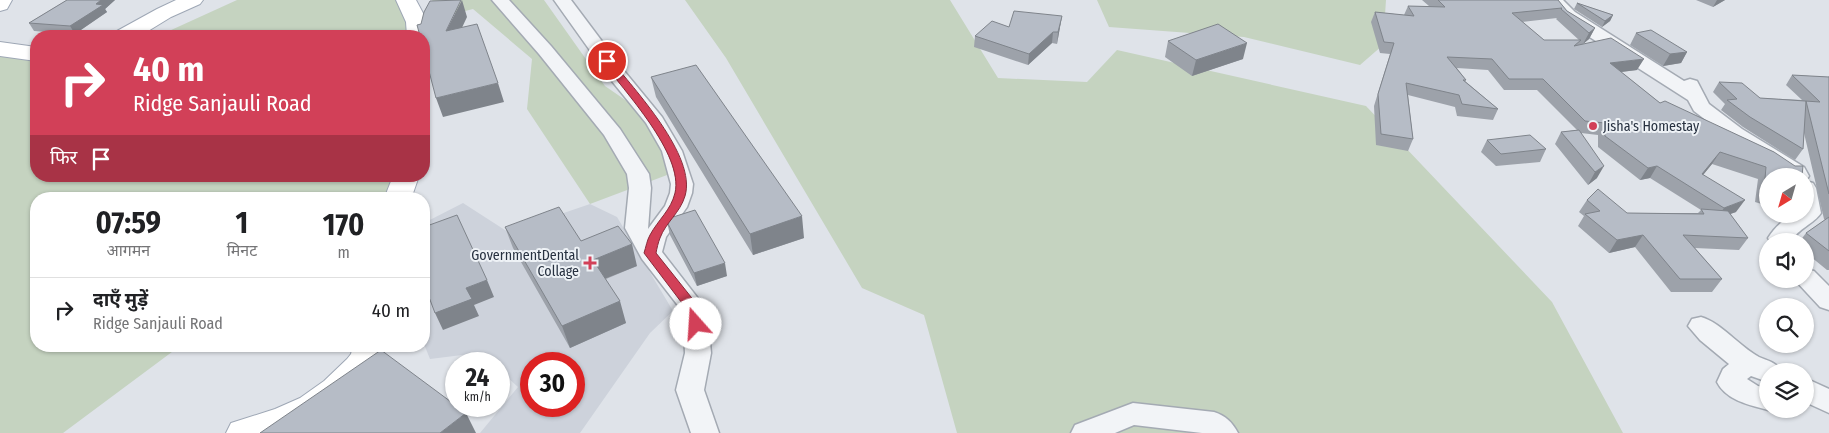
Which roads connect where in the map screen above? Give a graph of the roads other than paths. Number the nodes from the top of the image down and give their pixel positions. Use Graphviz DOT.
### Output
graph roads {
  1 [pos="2,0"];
  2 [pos="193,0"];
  3 [pos="406,0"];
  4 [pos="500,0"];
  5 [pos="562,0"];
  6 [pos="1554,0"];
  7 [pos="0,4"];
  8 [pos="134,30"];
  9 [pos="417,30"];
  10 [pos="0,49"];
  11 [pos="30,53"];
  12 [pos="1790,168"];
  13 [pos="1796,223"];
  14 [pos="1785,233"];
  15 [pos="650,253"];
  16 [pos="1814,286"];
  17 [pos="1829,301"];
  18 [pos="1701,326"];
  19 [pos="368,352"];
  20 [pos="1758,368"];
  21 [pos="1759,397"];
  22 [pos="243,433"];
  23 [pos="705,433"];
  24 [pos="1085,433"];
  25 [pos="1224,433"];
  1 -- 7 [label="main road"];
  2 -- 8 [label="main road"];
  3 -- 9 [label="main road"];
  4 -- 15 [label="street"];
  5 -- 15 [label="street"];
  6 -- 12 [label="street"];
  10 -- 11 [label="main road"];
  13 -- 14 [label="street"];
  15 -- 23 [label="street"];
  16 -- 17 [label="street"];
  18 -- 20 [label="street"];
  19 -- 22 [label="main road"];
  20 -- 21 [label="street"];
  24 -- 25 [label="street"];
}
